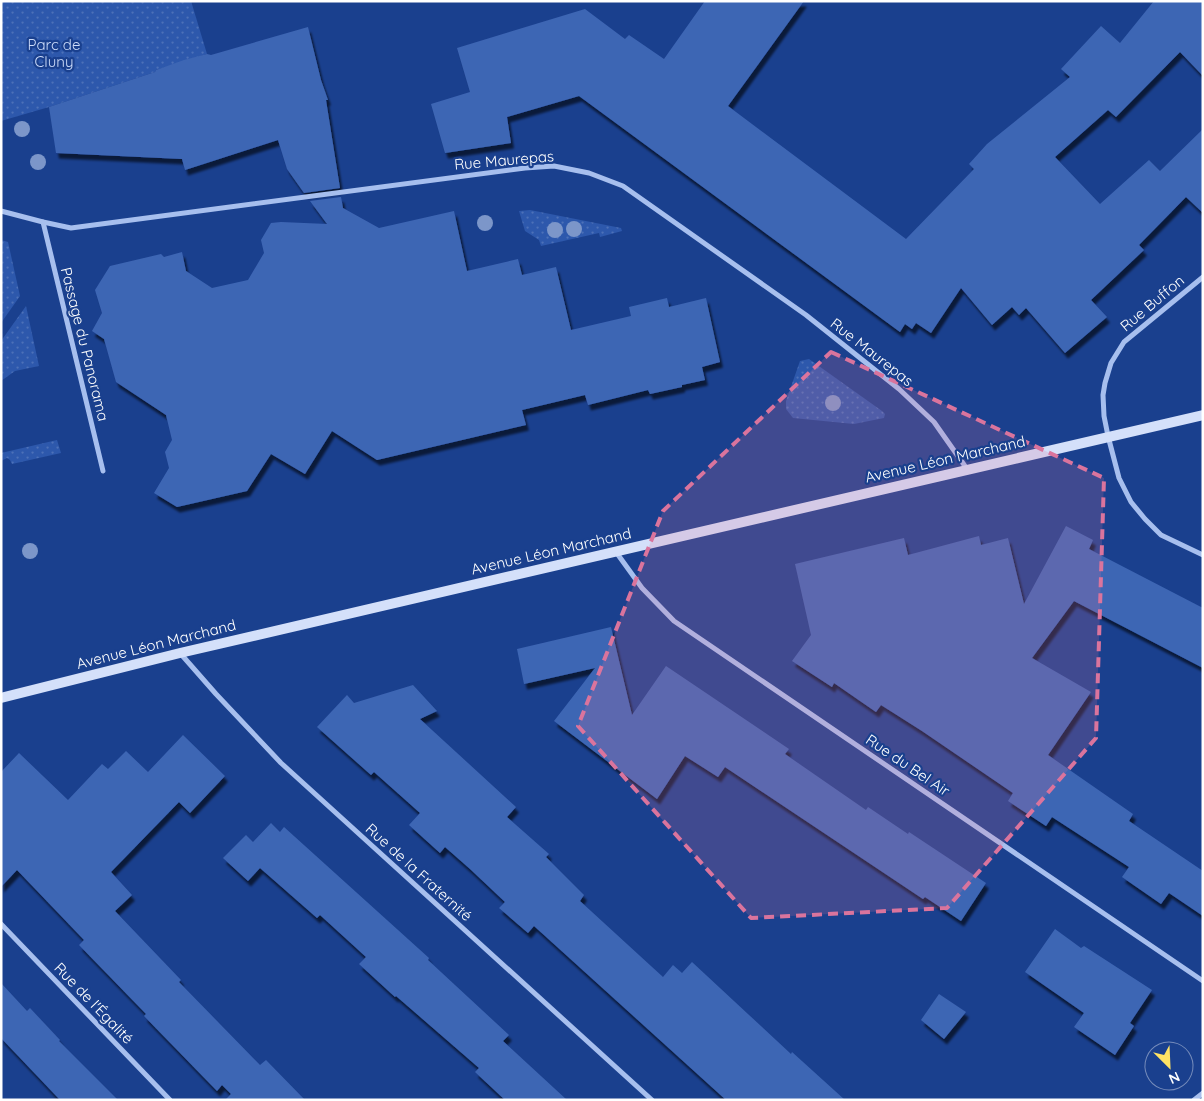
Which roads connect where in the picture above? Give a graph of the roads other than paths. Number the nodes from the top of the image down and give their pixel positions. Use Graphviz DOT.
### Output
graph roads {
  1 [pos="1,211"];
  2 [pos="43,222"];
  3 [pos="1203,277"];
  4 [pos="1203,414"];
  5 [pos="1108,436"];
  6 [pos="967,469"];
  7 [pos="103,471"];
  8 [pos="615,551"];
  9 [pos="1203,555"];
  10 [pos="180,653"];
  11 [pos="1,698"];
  12 [pos="1,924"];
  13 [pos="1203,981"];
  14 [pos="1203,1093"];
  15 [pos="170,1100"];
  16 [pos="652,1100"];
  17 [pos="1194,1100"];
  1 -- 2 [label="street, Rue Maurepas"];
  2 -- 6 [label="street, Rue Maurepas"];
  2 -- 7 [label="street, Passage du Panorama"];
  3 -- 5 [label="street, Rue Buffon"];
  4 -- 5 [label="main road, Avenue Léon Marchand"];
  5 -- 6 [label="main road, Avenue Léon Marchand"];
  5 -- 9 [label="street, Rue Buffon"];
  6 -- 8 [label="main road, Avenue Léon Marchand"];
  8 -- 10 [label="main road, Avenue Léon Marchand"];
  8 -- 13 [label="street, Rue du Bel Air"];
  10 -- 11 [label="main road, Avenue Léon Marchand"];
  10 -- 16 [label="street, Rue de la Fraternité"];
  12 -- 15 [label="street, Rue de l'Égalité"];
  14 -- 17 [label="street"];
}
